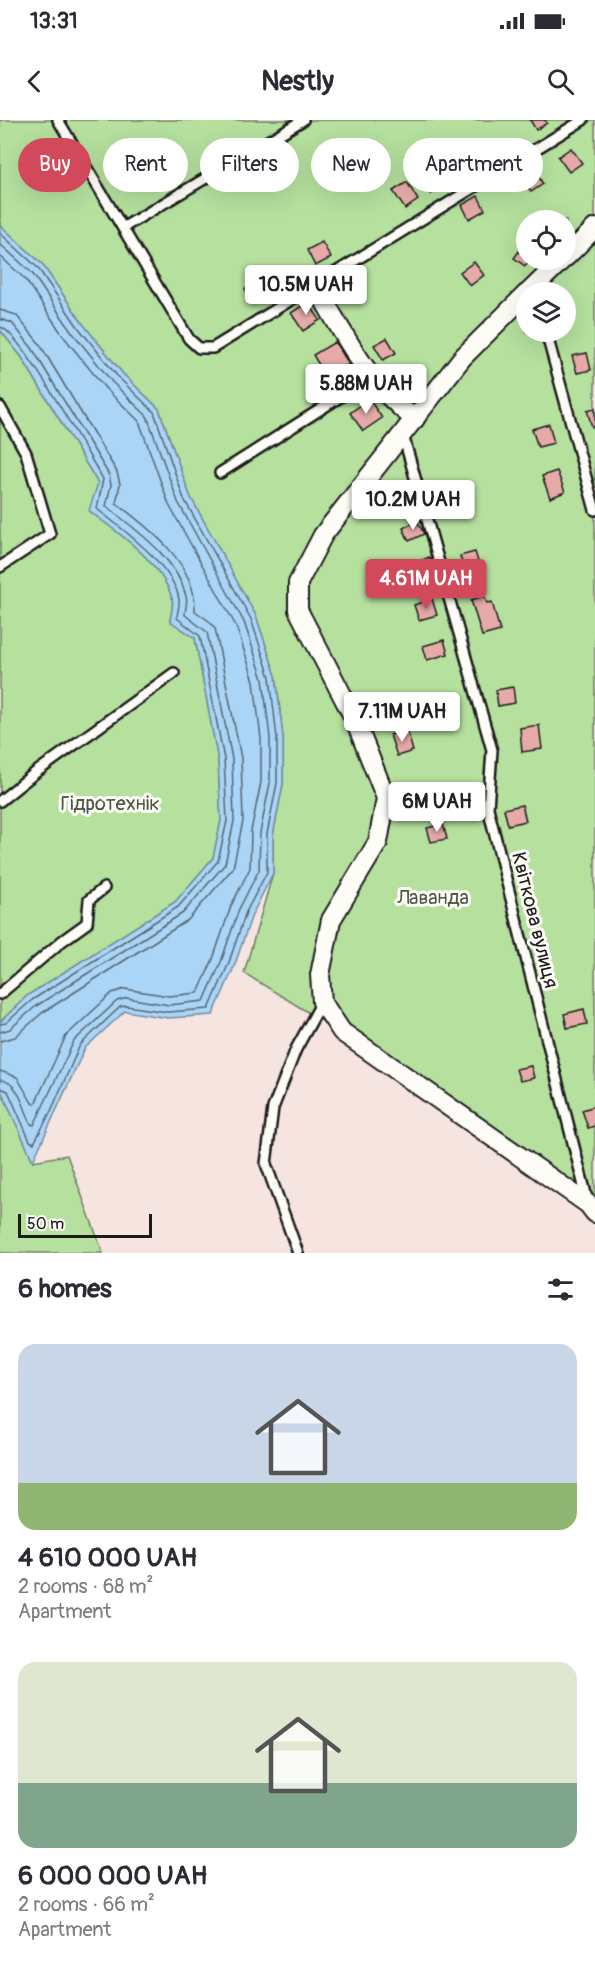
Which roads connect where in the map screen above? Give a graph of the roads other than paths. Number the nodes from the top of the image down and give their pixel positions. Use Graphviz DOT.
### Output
graph roads {
  1 [pos="58,120"];
  2 [pos="303,120"];
  3 [pos="583,120"];
  4 [pos="124,227"];
  5 [pos="595,228"];
  6 [pos="576,246"];
  7 [pos="552,270"];
  8 [pos="541,282"];
  9 [pos="315,285"];
  10 [pos="516,306"];
  11 [pos="549,342"];
  12 [pos="370,378"];
  13 [pos="0,406"];
  14 [pos="415,419"];
  15 [pos="403,435"];
  16 [pos="220,473"];
  17 [pos="595,510"];
  18 [pos="0,567"];
  19 [pos="174,673"];
  20 [pos="0,801"];
  21 [pos="104,888"];
  22 [pos="0,994"];
  23 [pos="322,1002"];
  24 [pos="592,1209"];
  25 [pos="298,1253"];
  1 -- 4 [label="lane"];
  2 -- 4 [label="lane"];
  3 -- 9 [label="lane"];
  4 -- 9 [label="lane"];
  5 -- 6 [label="street"];
  7 -- 8 [label="street"];
  9 -- 12 [label="street"];
  10 -- 14 [label="street"];
  11 -- 17 [label="lane"];
  12 -- 14 [label="street"];
  12 -- 16 [label="lane"];
  13 -- 18 [label="lane"];
  14 -- 15 [label="street"];
  15 -- 23 [label="street"];
  15 -- 24 [label="lane, Квіткова вулиця"];
  19 -- 20 [label="lane"];
  21 -- 22 [label="lane"];
  23 -- 24 [label="street"];
  23 -- 25 [label="lane"];
}
